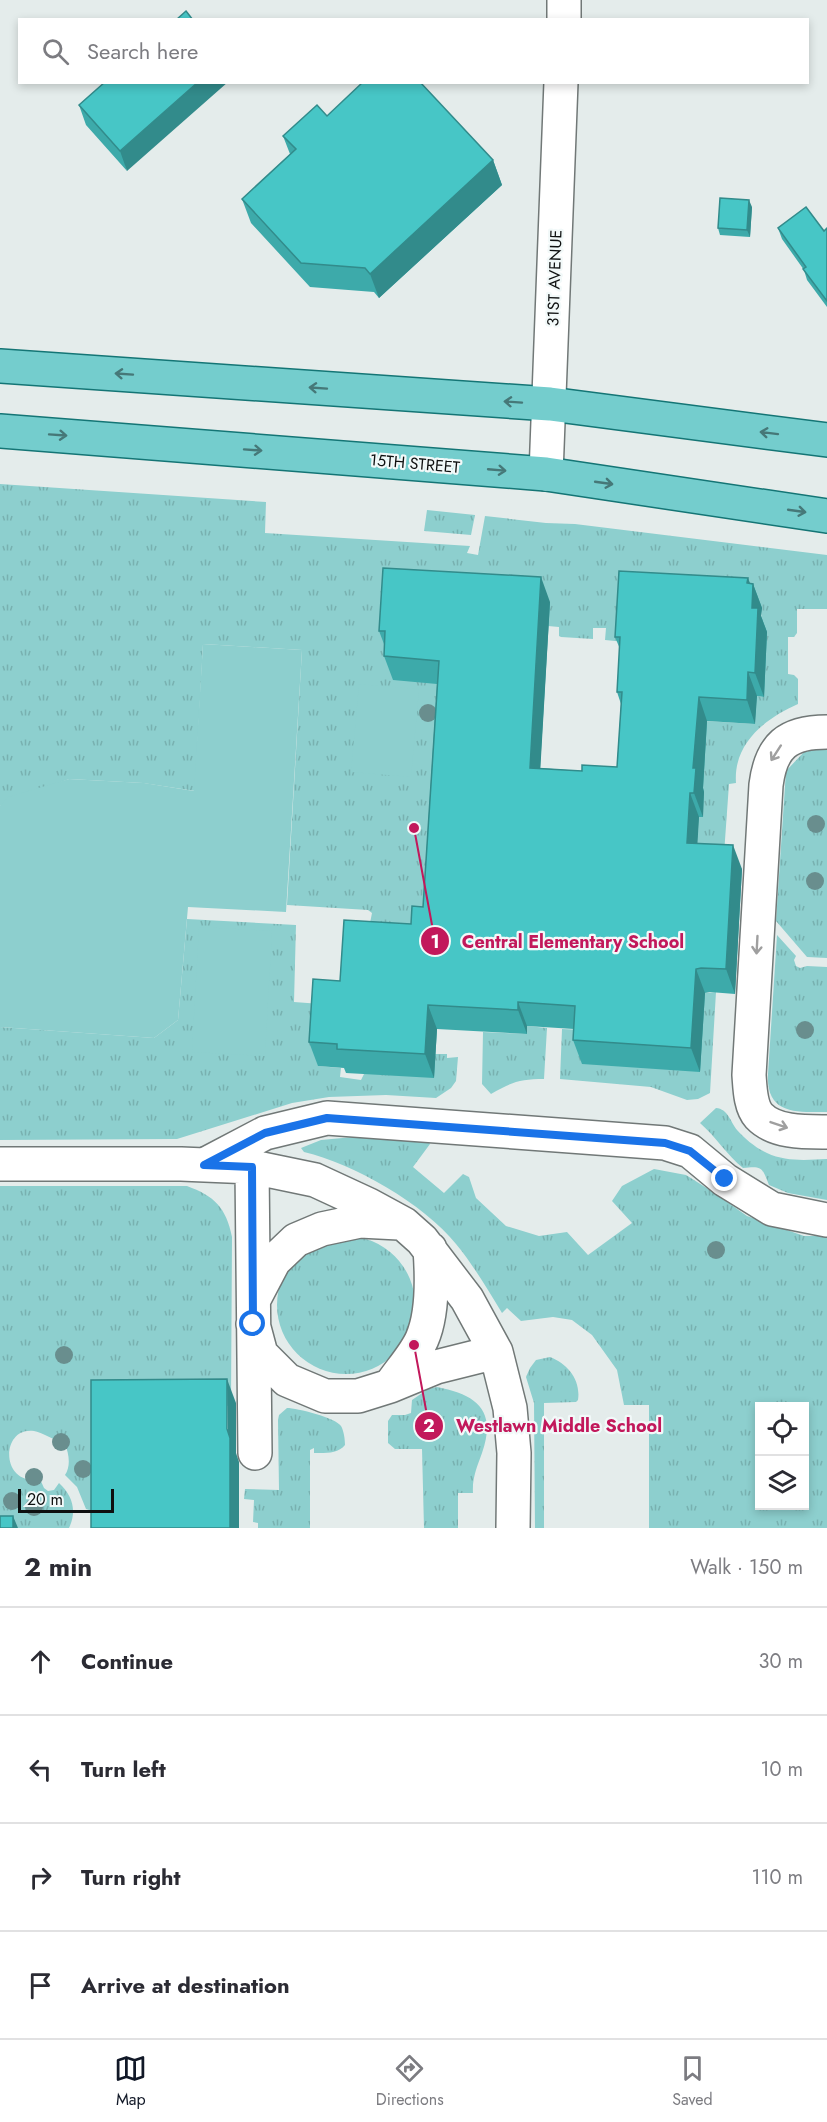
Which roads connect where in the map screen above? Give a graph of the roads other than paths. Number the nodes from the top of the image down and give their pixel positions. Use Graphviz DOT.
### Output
graph roads {
  1 [pos="564,0"];
  2 [pos="564,18"];
  3 [pos="561,84"];
  4 [pos="0,366"];
  5 [pos="550,404"];
  6 [pos="0,431"];
  7 [pos="827,440"];
  8 [pos="546,474"];
  9 [pos="827,516"];
  10 [pos="827,732"];
  11 [pos="827,1132"];
  12 [pos="0,1164"];
  13 [pos="204,1165"];
  14 [pos="252,1167"];
  15 [pos="827,1220"];
  16 [pos="404,1224"];
  17 [pos="429,1249"];
  18 [pos="253,1312"];
  19 [pos="496,1352"];
  20 [pos="390,1386"];
  21 [pos="255,1453"];
  22 [pos="513,1528"];
  1 -- 2 [label="street"];
  3 -- 5 [label="street, 31ST AVENUE"];
  5 -- 4 [label="main road, one-way"];
  7 -- 5 [label="main road, one-way"];
  5 -- 8 [label="street, 31ST AVENUE"];
  6 -- 8 [label="main road, 15TH STREET, one-way"];
  8 -- 9 [label="main road, 15TH STREET, one-way"];
  10 -- 11 [label="street, one-way"];
  12 -- 13 [label="street"];
  13 -- 14 [label="street"];
  13 -- 15 [label="street"];
  14 -- 16 [label="street"];
  14 -- 18 [label="street"];
  16 -- 17 [label="street"];
  16 -- 18 [label="street"];
  17 -- 19 [label="street"];
  17 -- 20 [label="street"];
  18 -- 20 [label="street"];
  18 -- 21 [label="street"];
  19 -- 20 [label="street"];
  19 -- 22 [label="street"];
}
